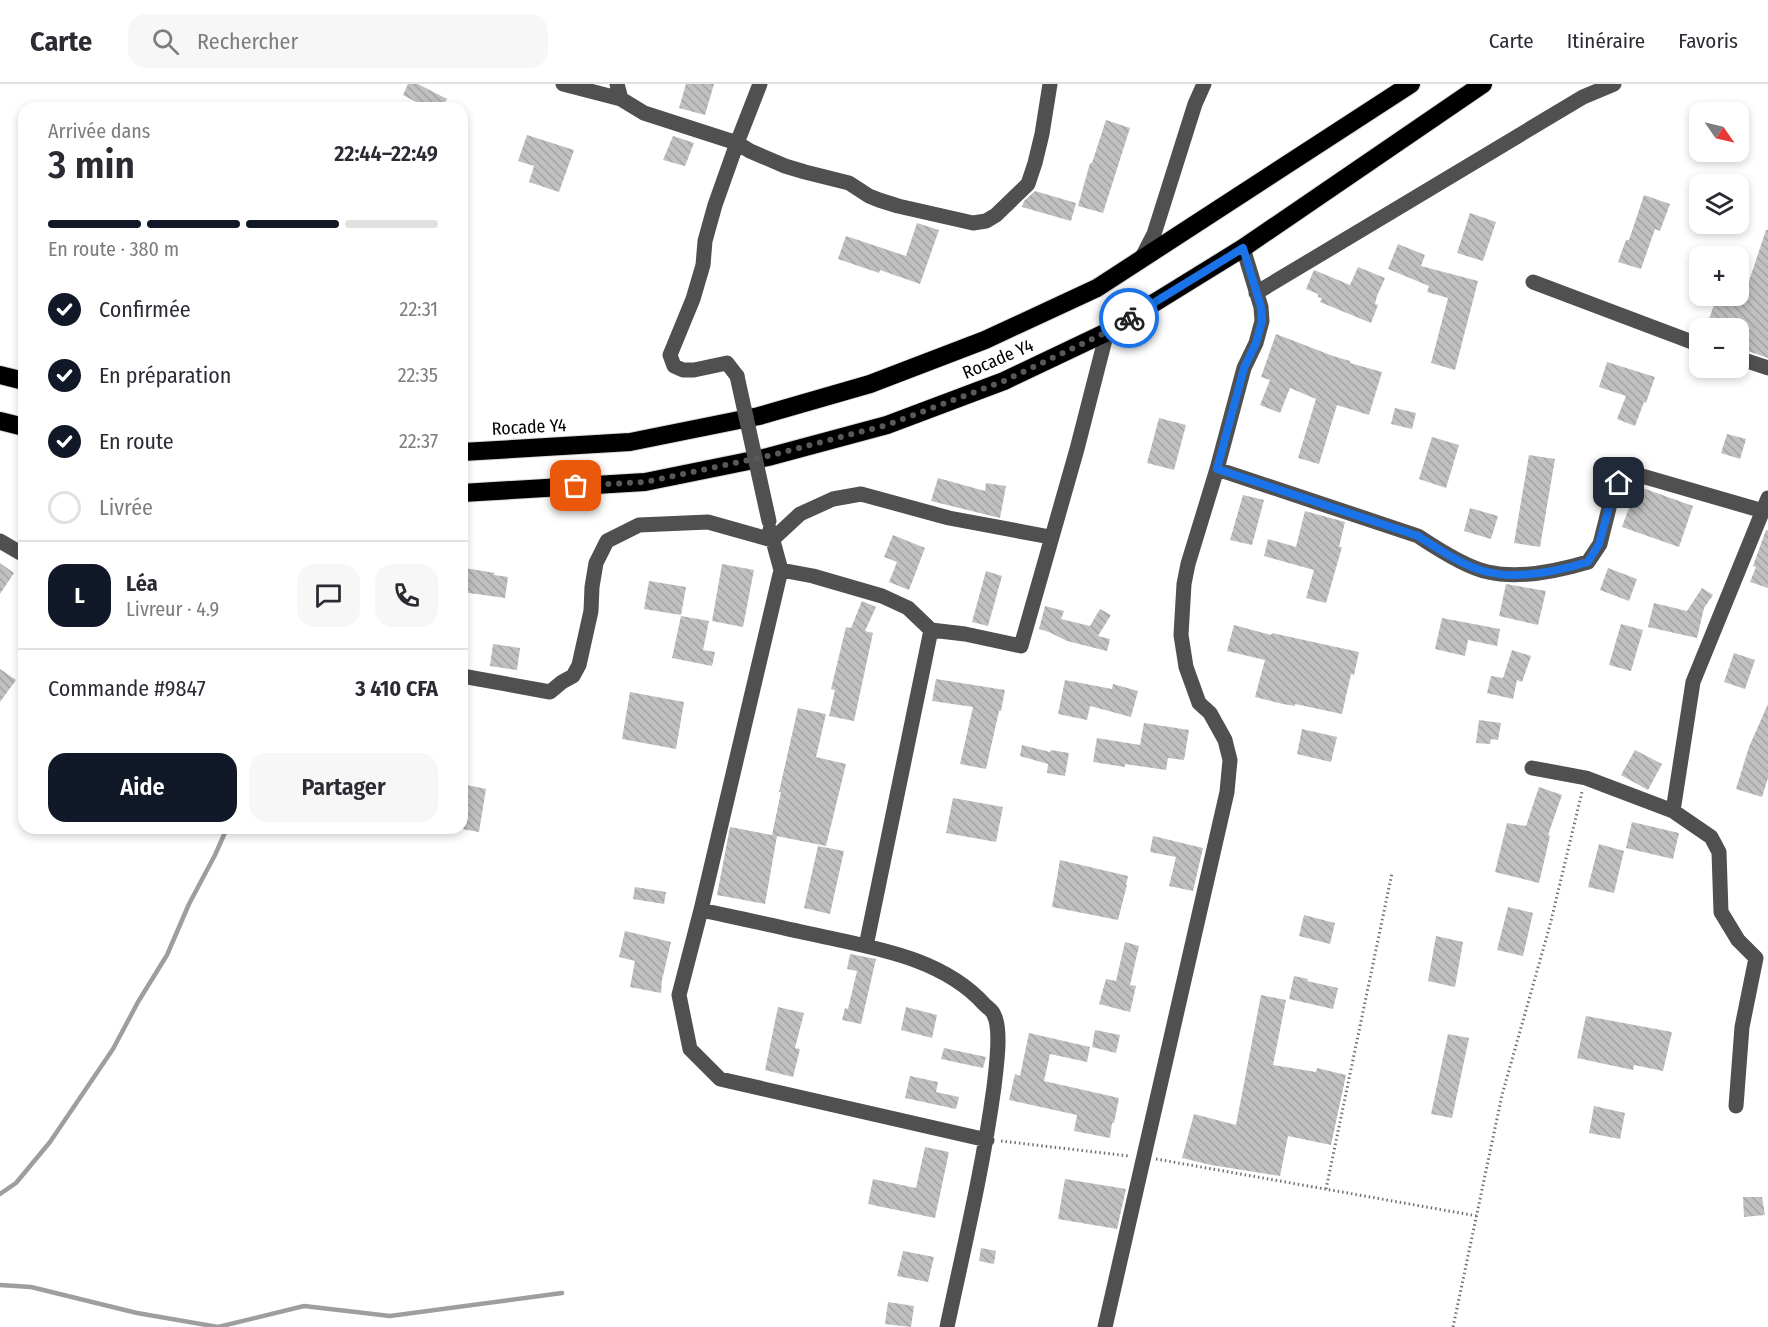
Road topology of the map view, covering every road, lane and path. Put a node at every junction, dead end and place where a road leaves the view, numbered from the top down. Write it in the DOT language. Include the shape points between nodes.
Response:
graph roads {
  1 [pos="563,84"];
  2 [pos="617,84"];
  3 [pos="760,84"];
  4 [pos="1050,84"];
  5 [pos="1204,84"];
  6 [pos="1411,84"];
  7 [pos="1483,84"];
  8 [pos="1614,84"];
  9 [pos="621,99"];
  10 [pos="737,143"];
  11 [pos="1243,248"];
  12 [pos="1140,261"];
  13 [pos="1533,282"];
  14 [pos="1256,293"];
  15 [pos="1107,332"];
  16 [pos="1689,341"];
  17 [pos="1749,362"];
  18 [pos="1768,368"];
  19 [pos="0,375"];
  20 [pos="18,380"];
  21 [pos="0,421"];
  22 [pos="18,426"];
  23 [pos="468,452"];
  24 [pos="1217,469"];
  25 [pos="468,493"];
  26 [pos="1766,504"];
  27 [pos="1050,537"];
  28 [pos="772,540"];
  29 [pos="0,541"];
  30 [pos="18,552"];
  31 [pos="781,570"];
  32 [pos="930,630"];
  33 [pos="468,677"];
  34 [pos="1532,768"];
  35 [pos="1586,778"];
  36 [pos="1673,811"];
  37 [pos="1392,873"];
  38 [pos="701,910"];
  39 [pos="866,946"];
  40 [pos="1736,1106"];
  41 [pos="987,1140"];
  42 [pos="1144,1157"];
  43 [pos="1326,1189"];
  44 [pos="1477,1216"];
  45 [pos="947,1327"];
  46 [pos="1105,1327"];
  47 [pos="1453,1327"];
  1 -- 9 [label="street"];
  2 -- 9 [label="street"];
  3 -- 10 [label="street"];
  4 -- 10 [label="street" via="1028,184 986,222 973,223 898,206 869,196 849,183 785,166"];
  5 -- 12 [label="street" via="1154,234"];
  6 -- 12 [label="highway, Rocade Y4"];
  7 -- 11 [label="highway, Rocade Y4"];
  8 -- 14 [label="street" via="1583,97"];
  9 -- 10 [label="street" via="644,113"];
  10 -- 28 [label="street, bridge" via="715,205 693,299 670,355 674,366 683,370 727,363 736,376"];
  11 -- 14 [label="street"];
  11 -- 15 [label="highway, Rocade Y4"];
  12 -- 23 [label="highway, Rocade Y4" via="1097,288 986,340 870,384 759,416 630,442"];
  13 -- 16 [label="street"];
  14 -- 24 [label="street" via="1262,321 1244,368"];
  15 -- 25 [label="highway, Rocade Y4" via="1004,381 887,425 768,456 645,482"];
  15 -- 27 [label="street"];
  17 -- 18 [label="street"];
  19 -- 20 [label="highway"];
  21 -- 22 [label="highway"];
  24 -- 26 [label="street" via="1418,536 1486,572 1516,576 1588,562 1599,544 1619,483 1635,474"];
  24 -- 42 [label="street" via="1188,564 1181,635 1186,667 1199,703 1225,740 1230,760 1228,784"];
  26 -- 36 [label="street" via="1693,682"];
  27 -- 28 [label="street" via="950,518 861,494 833,500 800,514"];
  27 -- 32 [label="street" via="1021,646"];
  28 -- 31 [label="street"];
  28 -- 33 [label="street" via="708,522 639,525 607,541 596,563 591,611 573,676 550,692"];
  29 -- 30 [label="street"];
  31 -- 32 [label="street" via="882,596 908,608"];
  31 -- 38 [label="street"];
  32 -- 39 [label="street"];
  34 -- 35 [label="street"];
  35 -- 36 [label="street"];
  35 -- 44 [label="path" via="1502,1095"];
  36 -- 40 [label="street" via="1711,837 1719,852 1721,912 1738,940 1756,958 1742,1027"];
  37 -- 43 [label="path"];
  38 -- 39 [label="street"];
  38 -- 41 [label="street" via="679,995 690,1049 720,1079"];
  39 -- 41 [label="street" via="942,971 994,1014 997,1064"];
  41 -- 42 [label="path"];
  41 -- 45 [label="street"];
  42 -- 43 [label="path"];
  42 -- 46 [label="street"];
  43 -- 44 [label="path"];
  44 -- 47 [label="path"];
}
